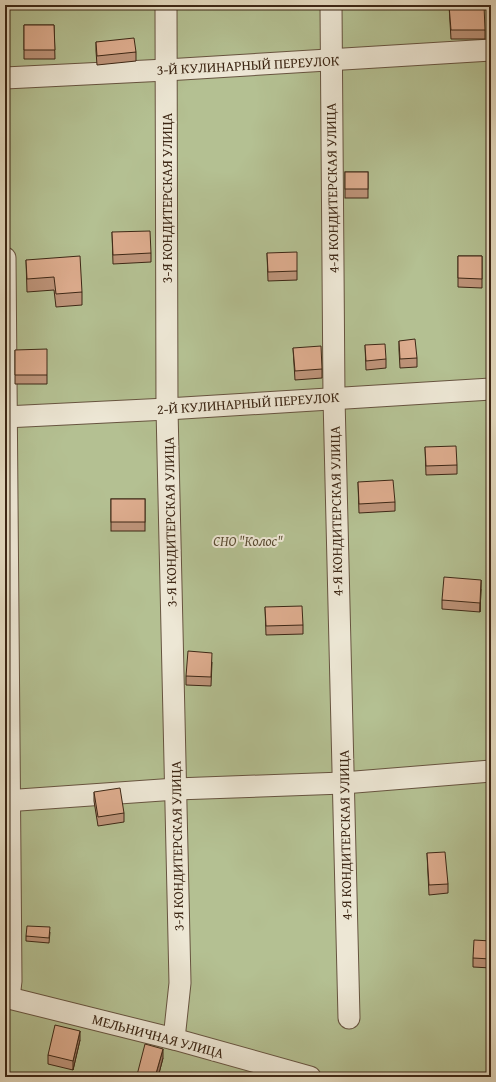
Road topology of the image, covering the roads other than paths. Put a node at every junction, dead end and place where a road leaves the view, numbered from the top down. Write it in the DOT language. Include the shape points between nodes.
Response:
graph roads {
  1 [pos="166,5"];
  2 [pos="331,5"];
  3 [pos="491,50"];
  4 [pos="330,60"];
  5 [pos="166,70"];
  6 [pos="5,78"];
  7 [pos="5,258"];
  8 [pos="491,389"];
  9 [pos="334,398"];
  10 [pos="167,409"];
  11 [pos="6,417"];
  12 [pos="491,771"];
  13 [pos="343,783"];
  14 [pos="176,790"];
  15 [pos="7,801"];
  16 [pos="7,997"];
  17 [pos="349,1018"];
  18 [pos="174,1039"];
  19 [pos="310,1077"];
  1 -- 5 [label="lane, 3-Я КОНДИТЕРСКАЯ УЛИЦА"];
  2 -- 4 [label="lane, 4-Я КОНДИТЕРСКАЯ УЛИЦА"];
  3 -- 4 [label="lane, 3-Й КУЛИНАРНЫЙ ПЕРЕУЛОК"];
  4 -- 5 [label="lane, 3-Й КУЛИНАРНЫЙ ПЕРЕУЛОК"];
  4 -- 9 [label="lane, 4-Я КОНДИТЕРСКАЯ УЛИЦА"];
  5 -- 6 [label="lane, 3-Й КУЛИНАРНЫЙ ПЕРЕУЛОК"];
  5 -- 10 [label="lane, 3-Я КОНДИТЕРСКАЯ УЛИЦА"];
  7 -- 11 [label="lane"];
  8 -- 9 [label="lane, 2-Й КУЛИНАРНЫЙ ПЕРЕУЛОК"];
  9 -- 10 [label="lane, 2-Й КУЛИНАРНЫЙ ПЕРЕУЛОК"];
  9 -- 13 [label="lane, 4-Я КОНДИТЕРСКАЯ УЛИЦА"];
  10 -- 11 [label="lane, 2-Й КУЛИНАРНЫЙ ПЕРЕУЛОК"];
  10 -- 14 [label="lane, 3-Я КОНДИТЕРСКАЯ УЛИЦА"];
  11 -- 15 [label="lane"];
  12 -- 13 [label="lane"];
  13 -- 14 [label="lane"];
  13 -- 17 [label="lane, 4-Я КОНДИТЕРСКАЯ УЛИЦА"];
  14 -- 15 [label="lane"];
  14 -- 18 [label="lane, 3-Я КОНДИТЕРСКАЯ УЛИЦА" via="180,983"];
  15 -- 16 [label="lane" via="11,981"];
  16 -- 18 [label="lane, МЕЛЬНИЧНАЯ УЛИЦА"];
  18 -- 19 [label="lane, МЕЛЬНИЧНАЯ УЛИЦА"];
}
